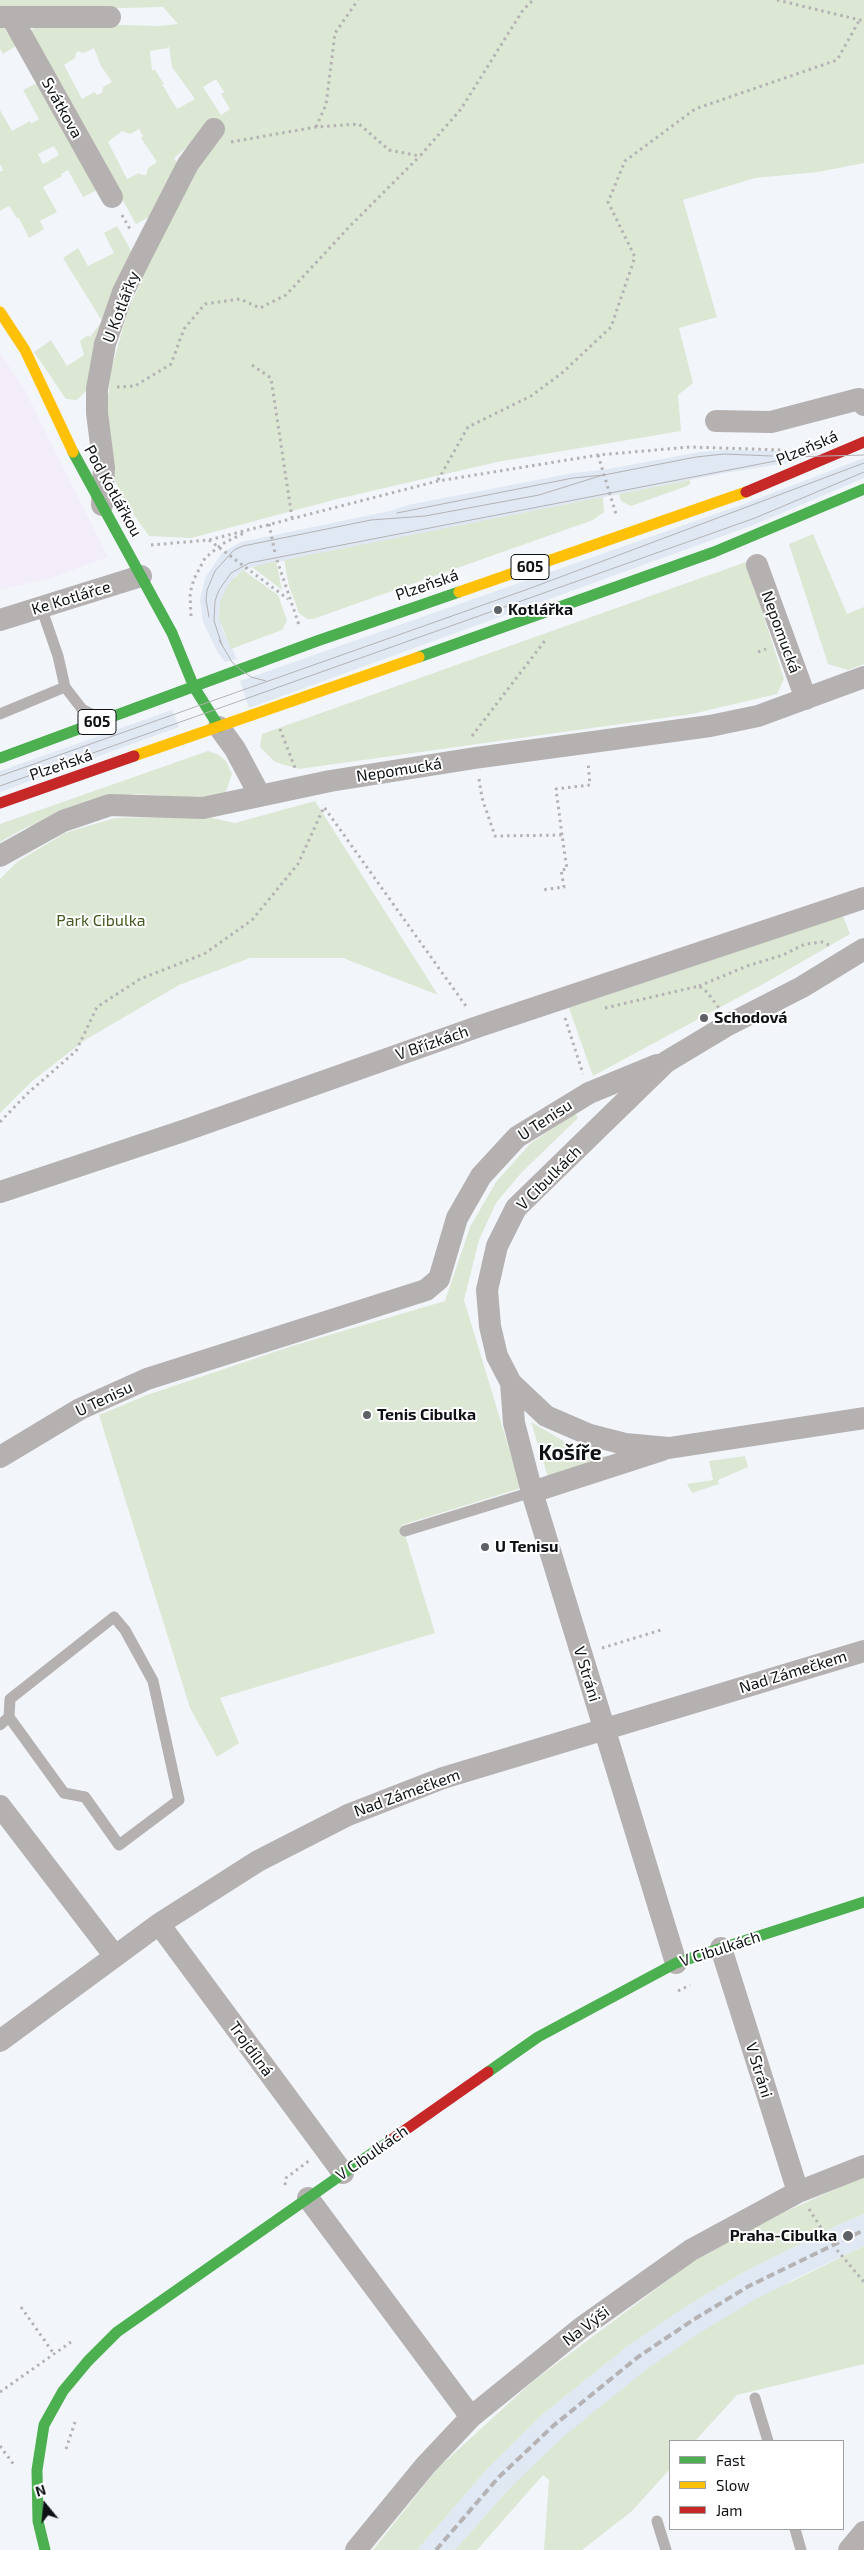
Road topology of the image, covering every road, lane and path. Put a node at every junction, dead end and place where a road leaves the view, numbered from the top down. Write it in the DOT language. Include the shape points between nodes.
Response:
graph roads {
  1 [pos="358,0"];
  2 [pos="533,0"];
  3 [pos="777,0"];
  4 [pos="110,17"];
  5 [pos="6,18"];
  6 [pos="859,21"];
  7 [pos="864,21"];
  8 [pos="316,127"];
  9 [pos="214,129"];
  10 [pos="420,156"];
  11 [pos="112,197"];
  12 [pos="143,252"];
  13 [pos="0,312"];
  14 [pos="252,366"];
  15 [pos="97,389"];
  16 [pos="864,405"];
  17 [pos="716,421"];
  18 [pos="864,442"];
  19 [pos="791,450"];
  20 [pos="598,455"];
  21 [pos="438,481"];
  22 [pos="864,489"];
  23 [pos="102,505"];
  24 [pos="292,518"];
  25 [pos="618,518"];
  26 [pos="269,524"];
  27 [pos="251,529"];
  28 [pos="209,540"];
  29 [pos="141,545"];
  30 [pos="218,547"];
  31 [pos="275,553"];
  32 [pos="277,560"];
  33 [pos="757,565"];
  34 [pos="141,576"];
  35 [pos="288,598"];
  36 [pos="40,607"];
  37 [pos="184,612"];
  38 [pos="0,620"];
  39 [pos="188,620"];
  40 [pos="192,625"];
  41 [pos="301,630"];
  42 [pos="552,631"];
  43 [pos="864,677"];
  44 [pos="65,687"];
  45 [pos="194,687"];
  46 [pos="806,699"];
  47 [pos="0,714"];
  48 [pos="103,720"];
  49 [pos="278,724"];
  50 [pos="219,727"];
  51 [pos="472,750"];
  52 [pos="0,758"];
  53 [pos="588,769"];
  54 [pos="297,773"];
  55 [pos="259,794"];
  56 [pos="0,803"];
  57 [pos="562,835"];
  58 [pos="0,856"];
  59 [pos="542,890"];
  60 [pos="864,898"];
  61 [pos="864,948"];
  62 [pos="826,952"];
  63 [pos="699,986"];
  64 [pos="598,1009"];
  65 [pos="715,1014"];
  66 [pos="565,1018"];
  67 [pos="480,1026"];
  68 [pos="666,1062"];
  69 [pos="580,1065"];
  70 [pos="0,1122"];
  71 [pos="0,1191"];
  72 [pos="511,1383"];
  73 [pos="864,1418"];
  74 [pos="669,1448"];
  75 [pos="0,1457"];
  76 [pos="532,1492"];
  77 [pos="405,1530"];
  78 [pos="661,1630"];
  79 [pos="599,1648"];
  80 [pos="864,1651"];
  81 [pos="4,1721"];
  82 [pos="604,1729"];
  83 [pos="0,1806"];
  84 [pos="864,1902"];
  85 [pos="159,1924"];
  86 [pos="721,1948"];
  87 [pos="114,1955"];
  88 [pos="676,1963"];
  89 [pos="692,1984"];
  90 [pos="674,1993"];
  91 [pos="0,2041"];
  92 [pos="864,2166"];
  93 [pos="343,2173"];
  94 [pos="798,2192"];
  95 [pos="308,2198"];
  96 [pos="825,2234"];
  97 [pos="837,2250"];
  98 [pos="864,2282"];
  99 [pos="21,2307"];
  100 [pos="54,2354"];
  101 [pos="755,2398"];
  102 [pos="77,2416"];
  103 [pos="470,2418"];
  104 [pos="768,2440"];
  105 [pos="0,2446"];
  106 [pos="64,2457"];
  107 [pos="16,2467"];
  108 [pos="657,2521"];
  109 [pos="795,2530"];
  110 [pos="45,2550"];
  111 [pos="356,2550"];
  112 [pos="666,2550"];
  113 [pos="801,2550"];
  1 -- 8 [label="path" via="335,33 326,105"];
  2 -- 10 [label="path" via="523,10 461,109"];
  3 -- 6 [label="path"];
  4 -- 5 [label="street"];
  5 -- 11 [label="street, Svátkova"];
  6 -- 7 [label="path"];
  6 -- 21 [label="path" via="837,60 695,109 625,162 608,202 635,257 611,326 562,373 531,396 468,427"];
  8 -- 9 [label="path" via="226,142"];
  8 -- 10 [label="path" via="359,124 389,150"];
  9 -- 12 [label="street, U Kotlářky" via="188,164"];
  10 -- 15 [label="path" via="286,295 260,308 240,299 205,304 184,329 171,364 134,386"];
  11 -- 12 [label="path"];
  12 -- 15 [label="street, U Kotlářky" via="124,292 106,344"];
  13 -- 23 [label="main road, Pod Kotlářkou" via="25,350 64,435"];
  14 -- 24 [label="path" via="271,378"];
  15 -- 23 [label="street, U Kotlářky" via="104,468"];
  16 -- 17 [label="street" via="858,399 771,422"];
  18 -- 45 [label="main road, Plzeňská / 605" via="744,493"];
  19 -- 20 [label="path" via="690,447"];
  20 -- 21 [label="path"];
  20 -- 25 [label="path"];
  21 -- 24 [label="path"];
  22 -- 50 [label="main road, Plzeňská" via="636,581"];
  23 -- 34 [label="main road, Pod Kotlářkou"];
  24 -- 26 [label="path"];
  26 -- 27 [label="path"];
  26 -- 31 [label="path"];
  27 -- 28 [label="path"];
  27 -- 30 [label="path"];
  28 -- 29 [label="path"];
  28 -- 30 [label="path"];
  30 -- 35 [label="path"];
  30 -- 40 [label="path" via="205,558 194,579 190,594"];
  32 -- 35 [label="path"];
  33 -- 46 [label="street, Nepomucká"];
  34 -- 36 [label="street, Ke Kotlářce"];
  34 -- 45 [label="main road, Pod Kotlářkou" via="172,633"];
  35 -- 41 [label="path"];
  36 -- 38 [label="street, Ke Kotlářce"];
  36 -- 44 [label="lane" via="58,656"];
  37 -- 39 [label="path"];
  42 -- 51 [label="path"];
  43 -- 46 [label="street, Nepomucká"];
  44 -- 47 [label="lane"];
  44 -- 48 [label="lane" via="82,710"];
  45 -- 48 [label="main road, Plzeňská / 605"];
  45 -- 50 [label="main road, Pod Kotlářkou"];
  46 -- 51 [label="street, Nepomucká" via="758,716 710,726"];
  48 -- 52 [label="main road, Plzeňská / 605"];
  49 -- 54 [label="path"];
  50 -- 55 [label="street"];
  50 -- 56 [label="main road, Plzeňská"];
  51 -- 55 [label="street, Nepomucká"];
  51 -- 57 [label="path" via="482,798 495,836"];
  53 -- 57 [label="path" via="590,786 556,789"];
  55 -- 58 [label="street, Nepomucká" via="204,808 110,805 63,821"];
  57 -- 59 [label="path" via="567,869 561,870 564,887"];
  60 -- 67 [label="street, V Břízkách"];
  61 -- 68 [label="street, V Cibulkách" via="802,987 726,1026"];
  62 -- 63 [label="path" via="834,947 822,942 805,944"];
  63 -- 64 [label="path"];
  63 -- 65 [label="path" via="721,1011"];
  66 -- 69 [label="path"];
  67 -- 70 [label="path" via="324,807 298,864 252,920 204,954 140,979 97,1007 76,1051"];
  67 -- 71 [label="street, V Břízkách" via="186,1130"];
  68 -- 72 [label="street, V Cibulkách" via="516,1208 497,1246 487,1290 490,1326 497,1356"];
  68 -- 75 [label="street, U Tenisu" via="589,1093 517,1137 481,1176 458,1218 439,1278 426,1290 147,1379 80,1409"];
  72 -- 74 [label="street, V Cibulkách" via="546,1416 590,1436 625,1444"];
  72 -- 76 [label="street, V Stráni" via="514,1423"];
  73 -- 74 [label="street, V Cibulkách"];
  74 -- 76 [label="street"];
  76 -- 77 [label="lane"];
  76 -- 82 [label="street, V Stráni"];
  78 -- 79 [label="path"];
  80 -- 82 [label="street, Nad Zámečkem"];
  81 -- 81 [label="lane" via="64,1792 85,1797 119,1845 179,1800 153,1681 125,1630 114,1617 10,1699"];
  82 -- 85 [label="street, Nad Zámečkem" via="443,1778 348,1815 258,1861"];
  82 -- 88 [label="street, V Stráni"];
  83 -- 87 [label="street"];
  84 -- 86 [label="main road, V Cibulkách"];
  85 -- 87 [label="street, Nad Zámečkem"];
  85 -- 93 [label="street, Trojdílná"];
  86 -- 88 [label="main road, V Cibulkách"];
  86 -- 94 [label="street, V Stráni"];
  87 -- 91 [label="street, Nad Zámečkem"];
  88 -- 93 [label="main road, V Cibulkách" via="538,2037"];
  89 -- 90 [label="path"];
  92 -- 94 [label="street, Na Výši"];
  93 -- 95 [label="main road, V Cibulkách"];
  94 -- 96 [label="path"];
  94 -- 103 [label="street, Na Výši" via="691,2250 581,2328"];
  95 -- 103 [label="street"];
  95 -- 110 [label="main road, V Cibulkách" via="117,2332 63,2391 44,2425 37,2470 38,2521"];
  97 -- 98 [label="path"];
  99 -- 100 [label="path"];
  101 -- 104 [label="lane"];
  102 -- 106 [label="path"];
  103 -- 111 [label="street, Na Výši" via="425,2466"];
  105 -- 107 [label="path"];
  108 -- 112 [label="lane"];
  109 -- 113 [label="lane"];
}
